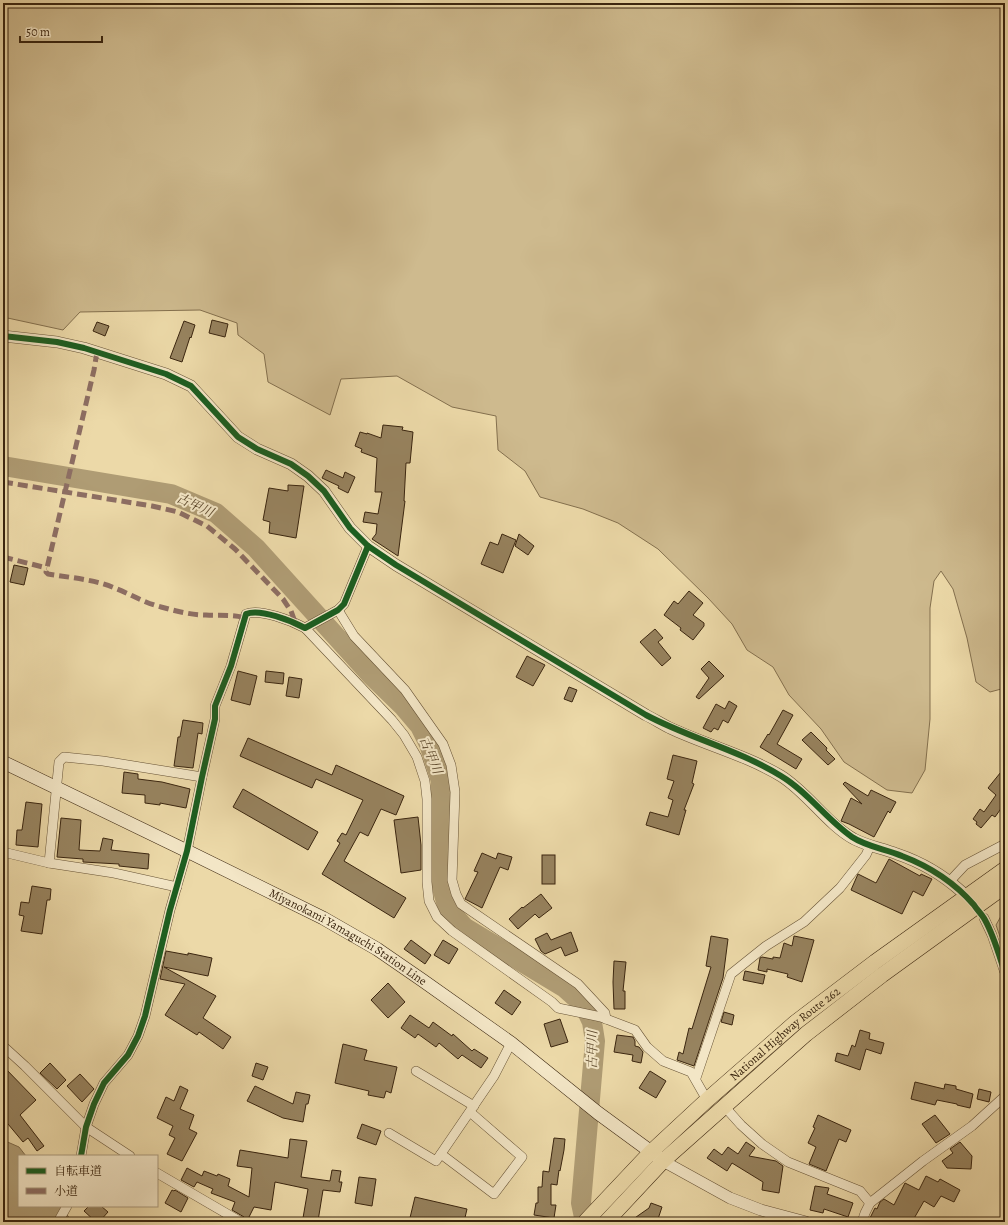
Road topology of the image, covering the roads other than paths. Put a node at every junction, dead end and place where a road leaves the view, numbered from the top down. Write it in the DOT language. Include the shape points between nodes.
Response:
graph roads {
  1 [pos="3,336"];
  2 [pos="368,546"];
  3 [pos="338,610"];
  4 [pos="307,626"];
  5 [pos="3,762"];
  6 [pos="202,777"];
  7 [pos="56,788"];
  8 [pos="1005,844"];
  9 [pos="870,846"];
  10 [pos="187,851"];
  11 [pos="3,852"];
  12 [pos="49,863"];
  13 [pos="1005,869"];
  14 [pos="950,881"];
  15 [pos="1005,886"];
  16 [pos="177,888"];
  17 [pos="962,892"];
  18 [pos="984,918"];
  19 [pos="1005,973"];
  20 [pos="604,1018"];
  21 [pos="511,1043"];
  22 [pos="3,1046"];
  23 [pos="416,1071"];
  24 [pos="696,1078"];
  25 [pos="1005,1096"];
  26 [pos="707,1100"];
  27 [pos="724,1106"];
  28 [pos="472,1109"];
  29 [pos="86,1127"];
  30 [pos="389,1133"];
  31 [pos="441,1154"];
  32 [pos="81,1155"];
  33 [pos="128,1155"];
  34 [pos="657,1156"];
  35 [pos="158,1174"];
  36 [pos="870,1203"];
  37 [pos="66,1207"];
  38 [pos="58,1222"];
  39 [pos="241,1222"];
  40 [pos="585,1222"];
  41 [pos="606,1222"];
  42 [pos="806,1222"];
  43 [pos="862,1222"];
  1 -- 2 [label="street" via="84,348 166,374 191,386 238,437 257,449 291,464 308,476 324,491 350,528"];
  2 -- 3 [label="street" via="344,604"];
  2 -- 9 [label="street" via="646,715 670,728 759,763 809,798 853,838"];
  3 -- 4 [label="street"];
  3 -- 20 [label="street" via="354,636 405,690 443,744 451,765 455,792 452,880 461,904 578,984 605,1013"];
  4 -- 6 [label="street" via="266,614 246,614 231,666 215,706 215,719"];
  4 -- 20 [label="street" via="392,720 417,757 425,781 427,799 429,901 437,917 452,931 558,1008"];
  5 -- 7 [label="main road, Miyanokami Yamaguchi Station Line"];
  6 -- 7 [label="street" via="64,757 59,762"];
  6 -- 10 [label="street"];
  7 -- 10 [label="main road, Miyanokami Yamaguchi Station Line"];
  7 -- 12 [label="street"];
  8 -- 14 [label="street" via="965,865"];
  9 -- 14 [label="street" via="896,853"];
  9 -- 24 [label="street" via="840,888 804,922 766,946 731,974"];
  10 -- 16 [label="street"];
  10 -- 21 [label="main road, Miyanokami Yamaguchi Station Line" via="323,918 377,949"];
  11 -- 12 [label="street"];
  12 -- 16 [label="street" via="114,873"];
  13 -- 26 [label="highway, National Highway Route 262" via="796,1022"];
  14 -- 17 [label="street"];
  15 -- 27 [label="highway, National Highway Route 262" via="806,1034"];
  16 -- 29 [label="street" via="138,1036 128,1055 104,1083"];
  18 -- 19 [label="street"];
  20 -- 24 [label="street" via="635,1030 647,1047 663,1061 691,1072"];
  21 -- 28 [label="street" via="494,1076"];
  21 -- 34 [label="main road, Miyanokami Yamaguchi Station Line" via="598,1113"];
  22 -- 29 [label="street"];
  23 -- 28 [label="street"];
  24 -- 26 [label="street"];
  25 -- 36 [label="street" via="972,1126"];
  26 -- 34 [label="highway, National Highway Route 262"];
  27 -- 34 [label="highway, National Highway Route 262"];
  27 -- 36 [label="street" via="741,1126 788,1162 860,1191"];
  28 -- 31 [label="street"];
  28 -- 31 [label="street" via="522,1158 494,1194"];
  29 -- 32 [label="street"];
  29 -- 33 [label="street"];
  30 -- 31 [label="street" via="436,1161"];
  34 -- 40 [label="highway, National Highway Route 262"];
  34 -- 41 [label="highway, National Highway Route 262"];
  34 -- 42 [label="street" via="730,1198 761,1210"];
  35 -- 39 [label="street"];
  36 -- 43 [label="street"];
  37 -- 38 [label="street"];
}
